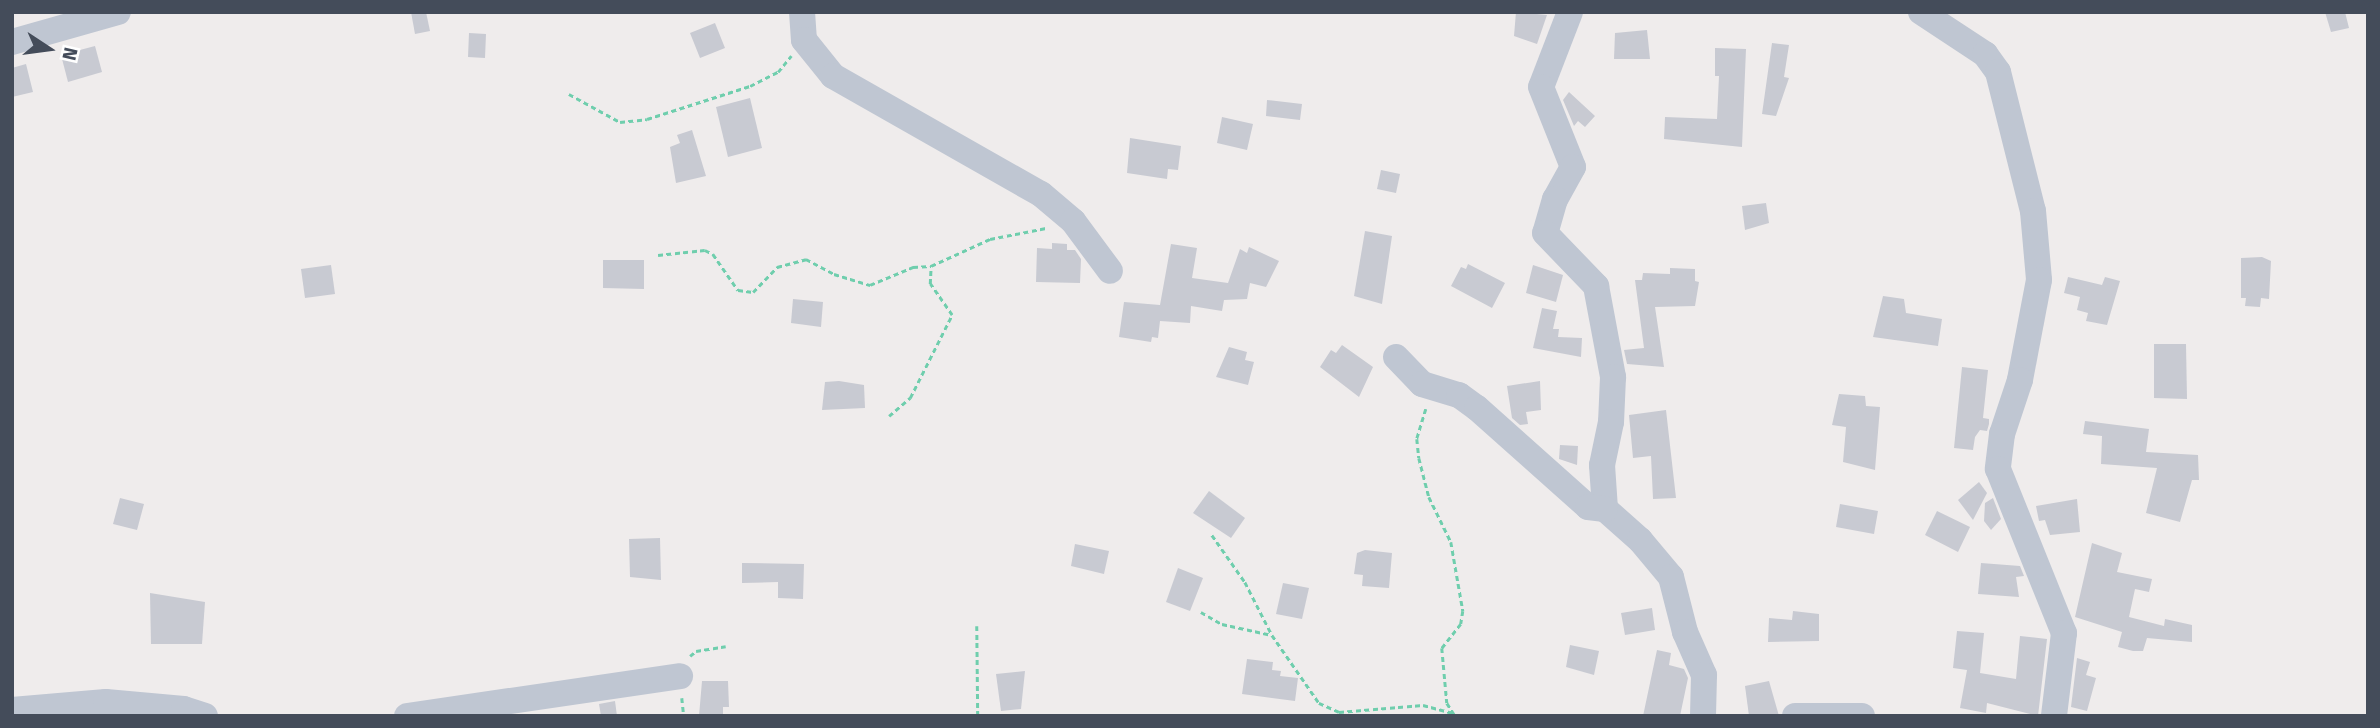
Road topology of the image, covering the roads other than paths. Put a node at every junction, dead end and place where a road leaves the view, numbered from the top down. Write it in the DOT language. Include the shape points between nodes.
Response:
graph roads {
  1 [pos="118,12"];
  2 [pos="802,12"];
  3 [pos="1570,12"];
  4 [pos="1921,12"];
  5 [pos="12,42"];
  6 [pos="1110,271"];
  7 [pos="1396,357"];
  8 [pos="1605,509"];
  9 [pos="680,676"];
  10 [pos="12,710"];
  11 [pos="205,716"];
  12 [pos="407,716"];
  13 [pos="1703,716"];
  14 [pos="1795,716"];
  15 [pos="1863,716"];
  16 [pos="2054,716"];
  1 -- 5 [label="street"];
  2 -- 6 [label="street" via="804,40 833,76 1017,179 1073,221"];
  3 -- 8 [label="street" via="1541,87 1573,167 1555,199 1545,233 1596,286 1613,377 1611,422 1602,465"];
  4 -- 16 [label="street" via="1985,54 1998,72 2033,211 2039,280 2020,380 2002,434 1998,470 2064,633"];
  7 -- 8 [label="street" via="1422,384 1459,396 1477,408 1588,507"];
  8 -- 13 [label="street" via="1640,540 1671,577 1685,632 1704,675"];
  9 -- 12 [label="street"];
  10 -- 11 [label="street" via="106,702"];
  14 -- 15 [label="street"];
}
